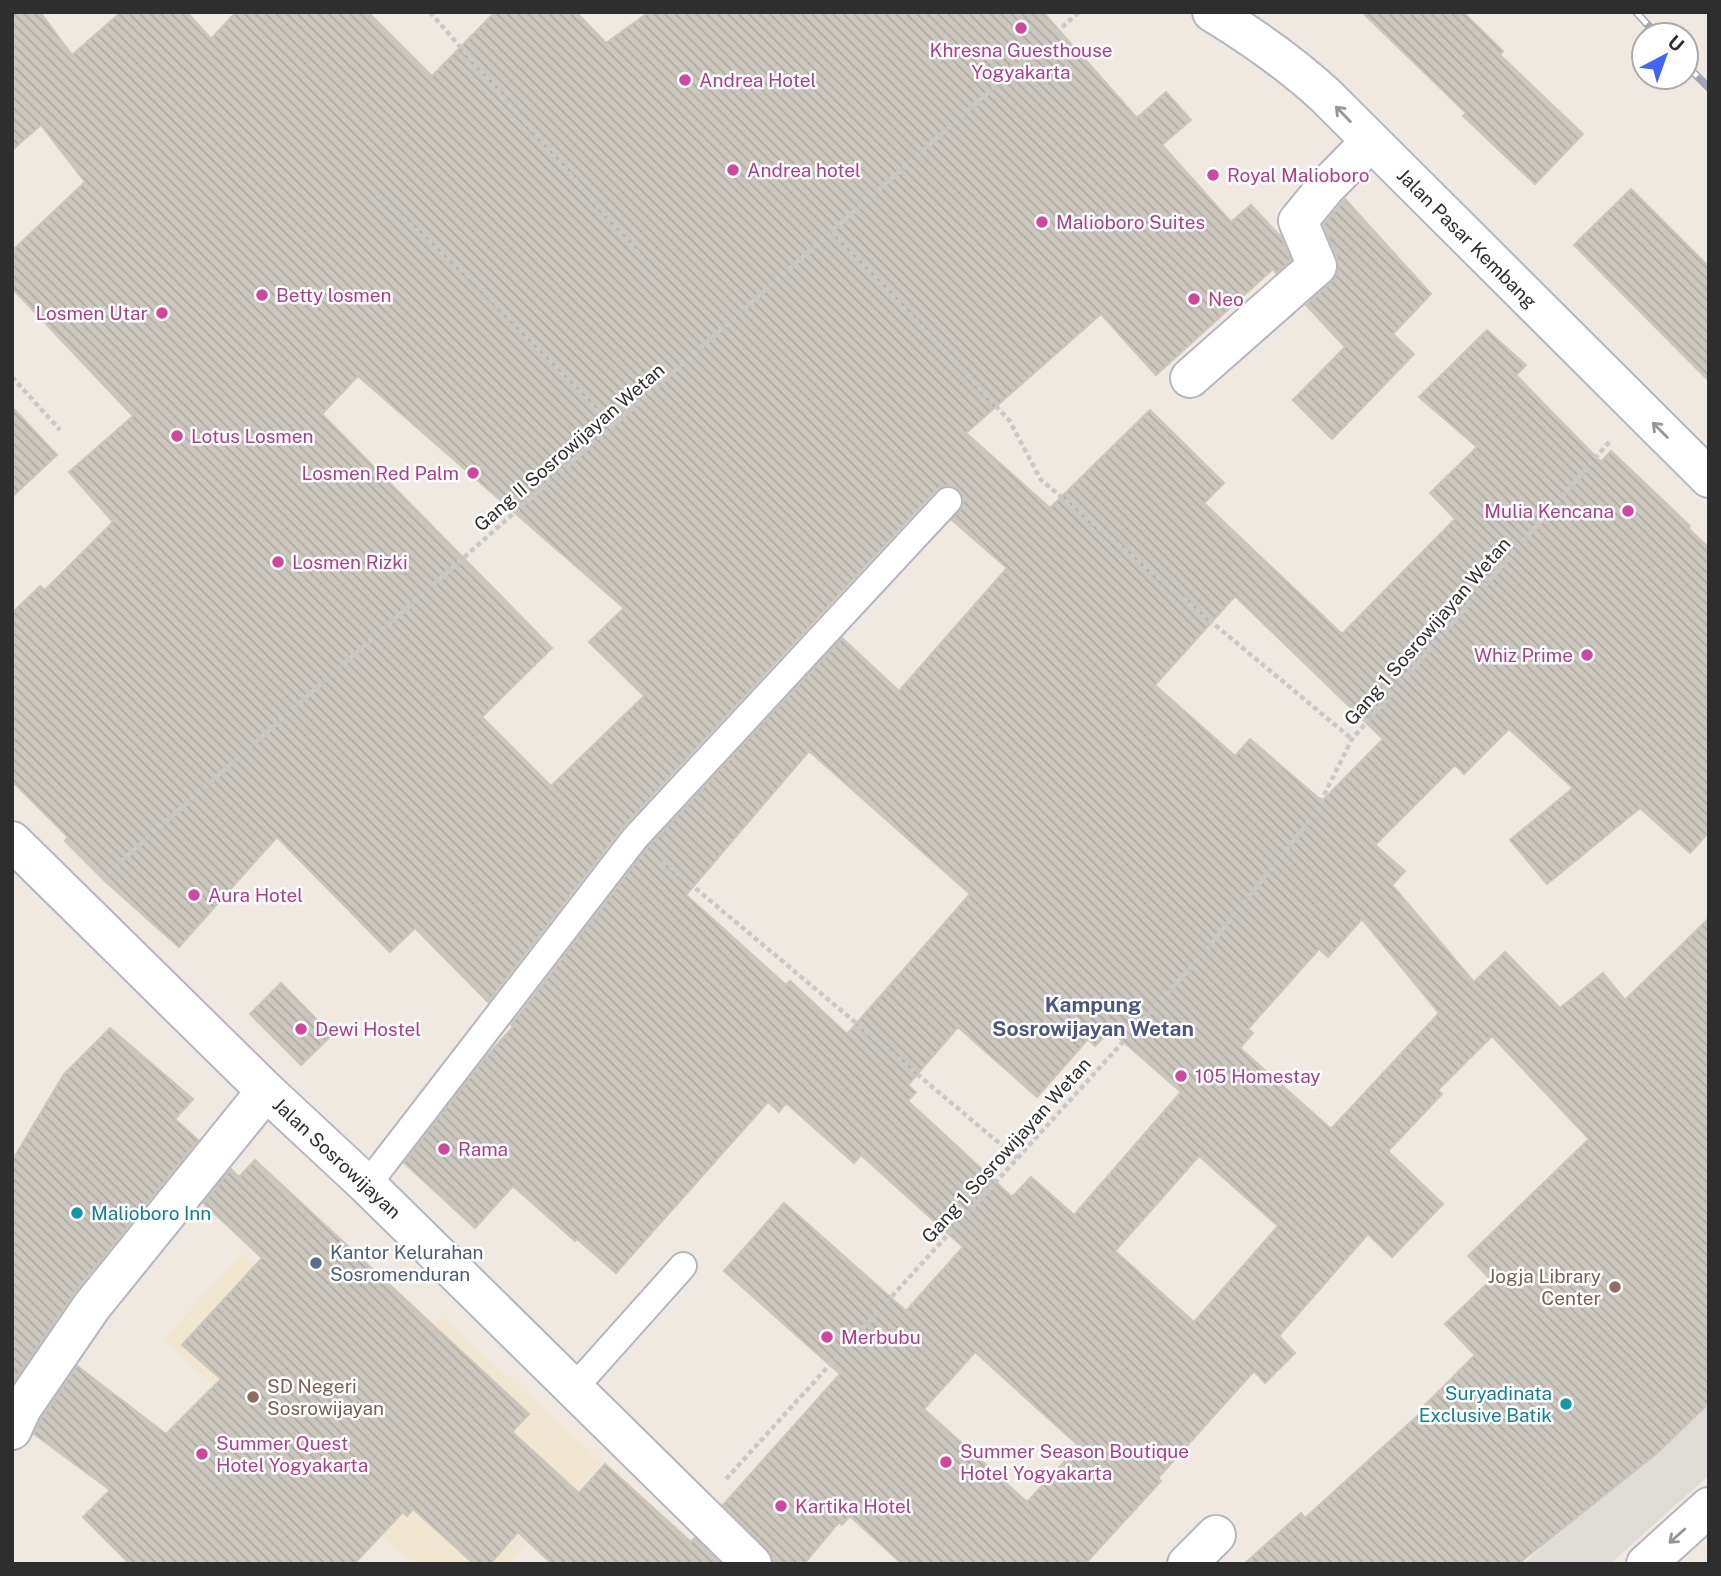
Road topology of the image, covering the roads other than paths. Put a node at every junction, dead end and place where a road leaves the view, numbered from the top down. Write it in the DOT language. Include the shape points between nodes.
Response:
graph roads {
  1 [pos="1212,12"];
  2 [pos="1370,142"];
  3 [pos="1190,378"];
  4 [pos="1709,478"];
  5 [pos="948,501"];
  6 [pos="12,841"];
  7 [pos="266,1091"];
  8 [pos="367,1185"];
  9 [pos="683,1266"];
  10 [pos="574,1388"];
  11 [pos="12,1430"];
  12 [pos="1709,1507"];
  13 [pos="1216,1535"];
  14 [pos="752,1564"];
  15 [pos="1187,1564"];
  16 [pos="1646,1564"];
  2 -- 1 [label="street, Jalan Pasar Kembang, one-way" via="1294,67"];
  2 -- 3 [label="street" via="1297,221 1317,266"];
  4 -- 2 [label="street, Jalan Pasar Kembang, one-way"];
  5 -- 8 [label="lane" via="635,838"];
  6 -- 7 [label="street, Jalan Sosrowijayan"];
  7 -- 8 [label="street, Jalan Sosrowijayan"];
  7 -- 11 [label="street" via="92,1306 22,1408"];
  8 -- 10 [label="street, Jalan Sosrowijayan"];
  9 -- 10 [label="lane"];
  10 -- 14 [label="street, Jalan Sosrowijayan"];
  12 -- 16 [label="street, one-way"];
  13 -- 15 [label="street"];
}
